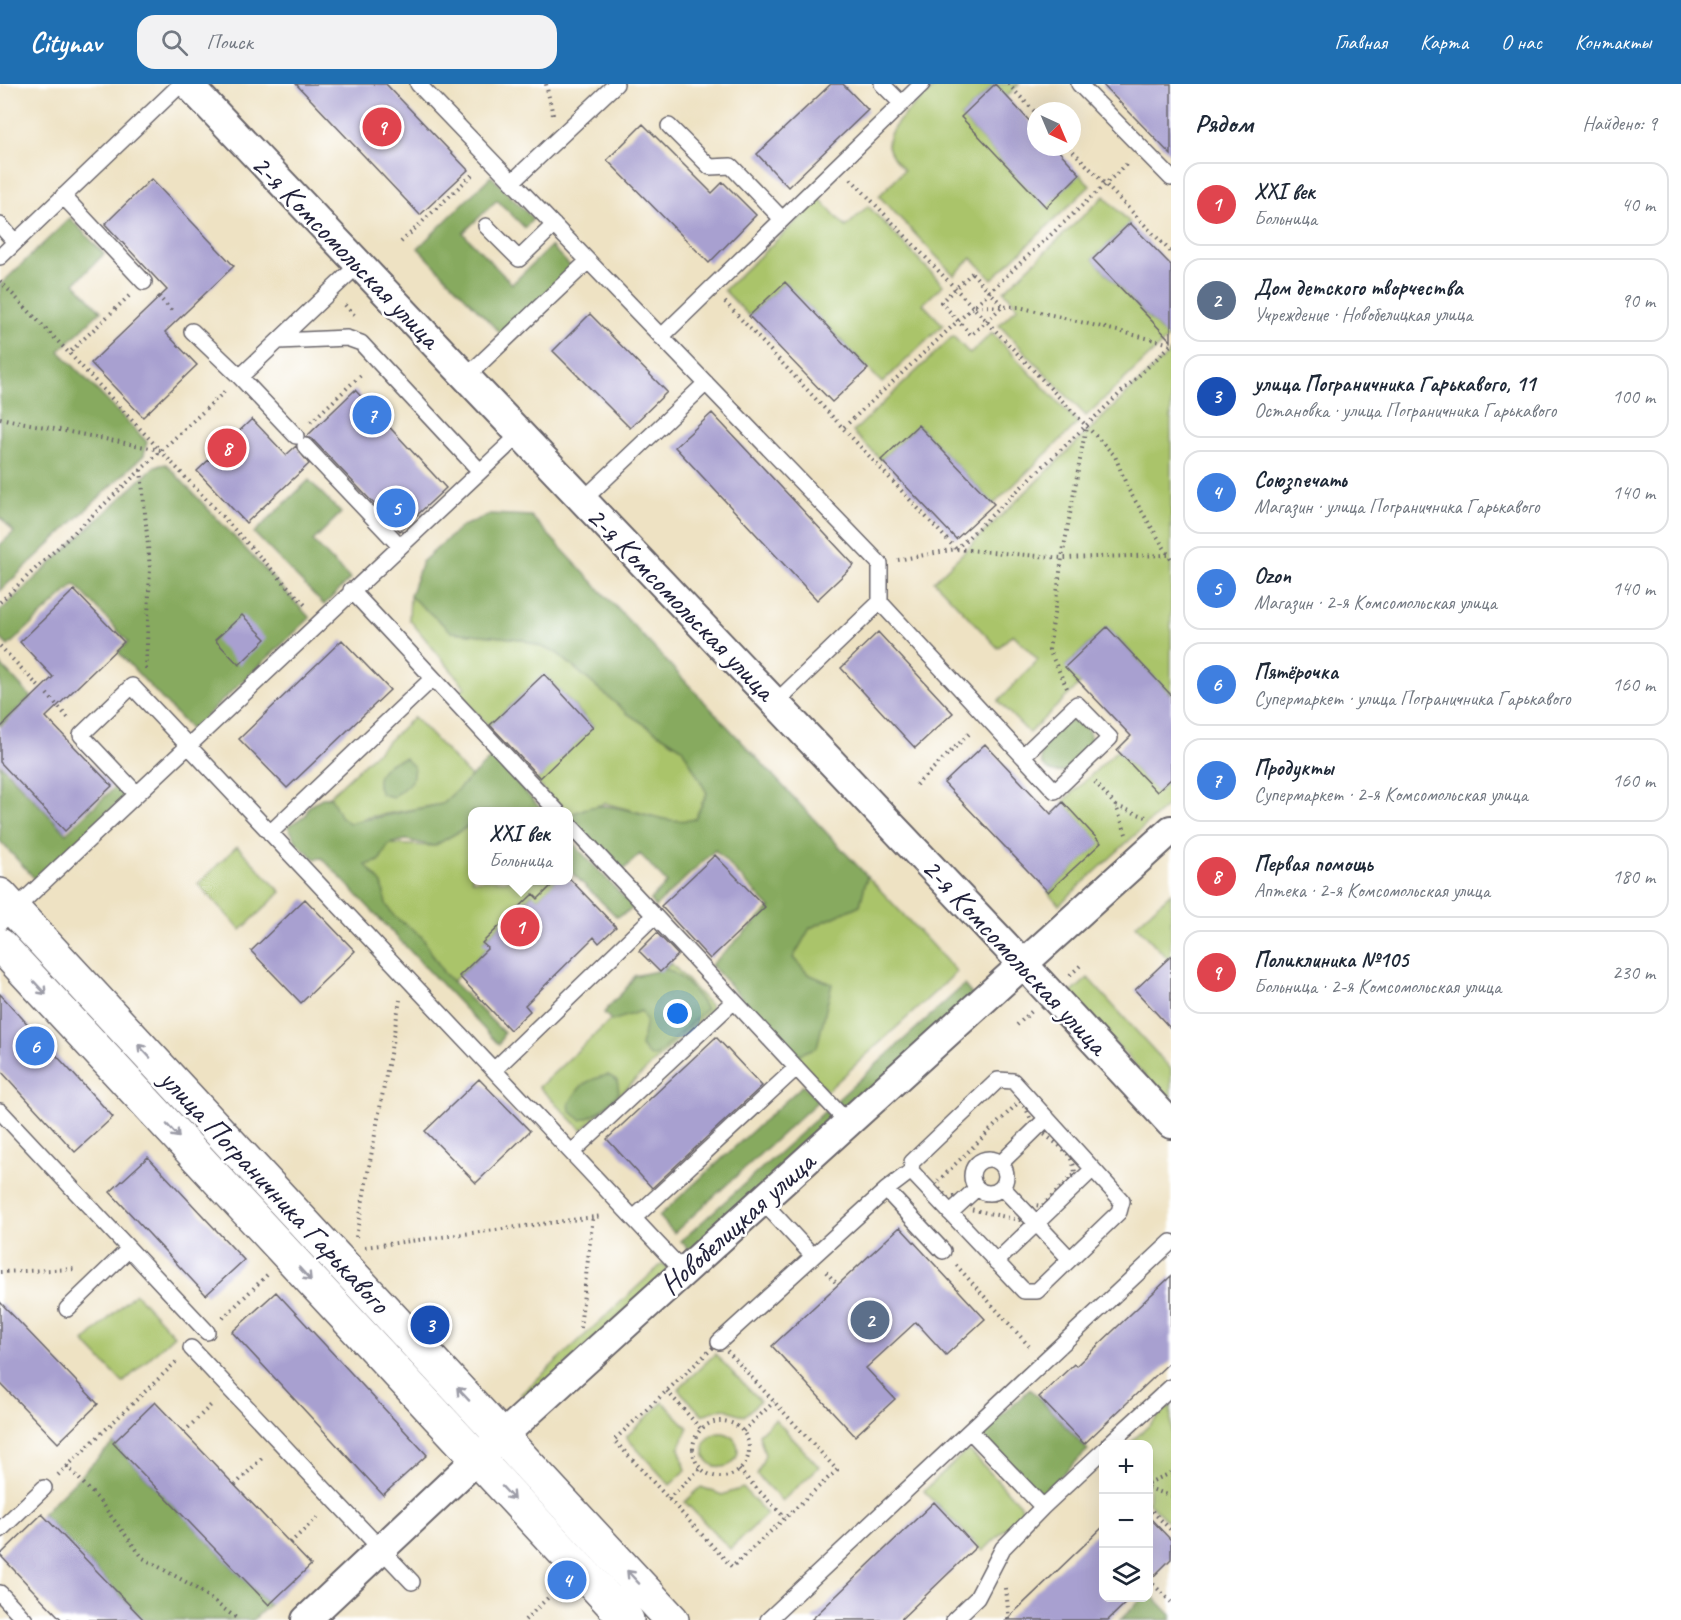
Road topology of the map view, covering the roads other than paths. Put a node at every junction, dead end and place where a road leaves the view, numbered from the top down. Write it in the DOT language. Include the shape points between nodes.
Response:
graph roads {
  1 [pos="181,84"];
  2 [pos="188,84"];
  3 [pos="418,84"];
  4 [pos="616,84"];
  5 [pos="882,84"];
  6 [pos="922,84"];
  7 [pos="1078,84"];
  8 [pos="902,104"];
  9 [pos="669,126"];
  10 [pos="1171,178"];
  11 [pos="512,182"];
  12 [pos="63,196"];
  13 [pos="782,219"];
  14 [pos="0,225"];
  15 [pos="554,225"];
  16 [pos="486,226"];
  17 [pos="15,242"];
  18 [pos="0,257"];
  19 [pos="588,261"];
  20 [pos="359,264"];
  21 [pos="144,282"];
  22 [pos="192,331"];
  23 [pos="661,337"];
  24 [pos="279,341"];
  25 [pos="240,377"];
  26 [pos="466,377"];
  27 [pos="706,383"];
  28 [pos="520,434"];
  29 [pos="479,470"];
  30 [pos="583,500"];
  31 [pos="399,545"];
  32 [pos="351,590"];
  33 [pos="880,602"];
  34 [pos="433,678"];
  35 [pos="776,703"];
  36 [pos="187,746"];
  37 [pos="1023,756"];
  38 [pos="136,793"];
  39 [pos="553,807"];
  40 [pos="573,828"];
  41 [pos="1171,830"];
  42 [pos="270,833"];
  43 [pos="4,908"];
  44 [pos="654,916"];
  45 [pos="0,945"];
  46 [pos="1023,964"];
  47 [pos="734,1001"];
  48 [pos="796,1068"];
  49 [pos="494,1070"];
  50 [pos="0,1111"];
  51 [pos="1047,1118"];
  52 [pos="848,1123"];
  53 [pos="1171,1124"];
  54 [pos="572,1152"];
  55 [pos="1001,1163"];
  56 [pos="1093,1169"];
  57 [pos="911,1171"];
  58 [pos="1002,1187"];
  59 [pos="977,1188"];
  60 [pos="886,1190"];
  61 [pos="762,1201"];
  62 [pos="950,1213"];
  63 [pos="634,1218"];
  64 [pos="1036,1224"];
  65 [pos="1171,1242"];
  66 [pos="129,1249"];
  67 [pos="943,1251"];
  68 [pos="813,1256"];
  69 [pos="1070,1259"];
  70 [pos="996,1262"];
  71 [pos="684,1272"];
  72 [pos="67,1309"];
  73 [pos="207,1332"];
  74 [pos="719,1342"];
  75 [pos="191,1348"];
  76 [pos="1171,1387"];
  77 [pos="970,1431"];
  78 [pos="502,1437"];
  79 [pos="1113,1440"];
  80 [pos="1099,1455"];
  81 [pos="477,1459"];
  82 [pos="44,1488"];
  83 [pos="1043,1507"];
  84 [pos="0,1530"];
  85 [pos="381,1550"];
  86 [pos="412,1582"];
  87 [pos="0,1593"];
  88 [pos="25,1620"];
  89 [pos="306,1620"];
  90 [pos="627,1620"];
  91 [pos="672,1620"];
  92 [pos="768,1620"];
  93 [pos="954,1620"];
  1 -- 12 [label="lane"];
  2 -- 20 [label="street, 2-я Комсомольская улица"];
  3 -- 11 [label="lane"];
  4 -- 11 [label="lane"];
  5 -- 8 [label="lane"];
  6 -- 8 [label="lane"];
  7 -- 10 [label="lane"];
  8 -- 13 [label="lane"];
  9 -- 13 [label="lane" via="710,167 731,166"];
  11 -- 15 [label="lane"];
  12 -- 17 [label="lane"];
  12 -- 21 [label="lane"];
  13 -- 23 [label="lane"];
  14 -- 17 [label="lane"];
  15 -- 16 [label="lane" via="519,259"];
  15 -- 19 [label="lane"];
  17 -- 18 [label="lane"];
  19 -- 23 [label="lane"];
  19 -- 26 [label="lane"];
  20 -- 24 [label="lane"];
  20 -- 26 [label="street, 2-я Комсомольская улица"];
  22 -- 25 [label="lane"];
  23 -- 27 [label="lane"];
  24 -- 25 [label="lane"];
  24 -- 29 [label="lane" via="347,338 360,343"];
  25 -- 31 [label="lane"];
  26 -- 28 [label="street, 2-я Комсомольская улица"];
  27 -- 30 [label="lane"];
  27 -- 33 [label="lane" via="880,564"];
  28 -- 29 [label="lane"];
  28 -- 30 [label="street, 2-я Комсомольская улица"];
  29 -- 31 [label="lane"];
  30 -- 35 [label="street, 2-я Комсомольская улица"];
  31 -- 32 [label="lane"];
  32 -- 34 [label="lane"];
  32 -- 36 [label="lane"];
  33 -- 35 [label="lane"];
  33 -- 37 [label="lane"];
  34 -- 39 [label="lane"];
  34 -- 42 [label="lane"];
  35 -- 46 [label="street, 2-я Комсомольская улица"];
  36 -- 38 [label="lane"];
  36 -- 38 [label="lane" via="132,687 81,735"];
  36 -- 42 [label="lane"];
  37 -- 37 [label="lane" via="1077,704 1110,738 1055,791"];
  38 -- 43 [label="lane"];
  40 -- 44 [label="lane"];
  41 -- 46 [label="street, Новобелицкая улица"];
  42 -- 49 [label="lane"];
  78 -- 43 [label="street, улица Пограничника Гарькавого, one-way"];
  44 -- 47 [label="lane"];
  44 -- 49 [label="lane"];
  45 -- 81 [label="street, улица Пограничника Гарькавого, one-way"];
  46 -- 52 [label="street, Новобелицкая улица"];
  46 -- 53 [label="street, 2-я Комсомольская улица"];
  47 -- 48 [label="lane"];
  47 -- 54 [label="lane"];
  48 -- 52 [label="lane"];
  48 -- 63 [label="lane"];
  49 -- 54 [label="lane"];
  50 -- 66 [label="lane"];
  51 -- 55 [label="lane"];
  51 -- 56 [label="lane"];
  51 -- 57 [label="lane" via="1013,1080 998,1080 912,1162"];
  52 -- 61 [label="street, Новобелицкая улица"];
  54 -- 63 [label="lane"];
  55 -- 58 [label="lane" via="1006,1177"];
  55 -- 59 [label="lane" via="990,1159 979,1162 972,1177"];
  56 -- 64 [label="lane"];
  56 -- 69 [label="lane" via="1122,1201 1119,1212"];
  57 -- 60 [label="lane"];
  57 -- 62 [label="lane"];
  58 -- 59 [label="lane" via="987,1192"];
  58 -- 64 [label="lane"];
  59 -- 62 [label="lane"];
  60 -- 67 [label="lane"];
  60 -- 68 [label="lane"];
  61 -- 68 [label="lane"];
  61 -- 71 [label="street, Новобелицкая улица"];
  62 -- 70 [label="lane"];
  63 -- 71 [label="lane"];
  64 -- 69 [label="lane"];
  64 -- 70 [label="lane"];
  65 -- 77 [label="lane"];
  66 -- 72 [label="lane"];
  66 -- 73 [label="lane"];
  68 -- 74 [label="lane"];
  69 -- 70 [label="lane" via="1037,1291 1024,1291"];
  71 -- 78 [label="street, Новобелицкая улица"];
  75 -- 85 [label="lane"];
  76 -- 79 [label="lane"];
  77 -- 83 [label="lane"];
  77 -- 92 [label="lane"];
  78 -- 81 [label="street, Новобелицкая улица"];
  91 -- 78 [label="street, улица Пограничника Гарькавого, one-way"];
  80 -- 83 [label="lane"];
  81 -- 85 [label="street, Новобелицкая улица"];
  81 -- 90 [label="street, улица Пограничника Гарькавого, one-way"];
  82 -- 84 [label="lane"];
  83 -- 93 [label="lane" via="1003,1548 977,1598"];
  85 -- 86 [label="lane"];
  85 -- 89 [label="street, Новобелицкая улица"];
  87 -- 88 [label="lane"];
}
